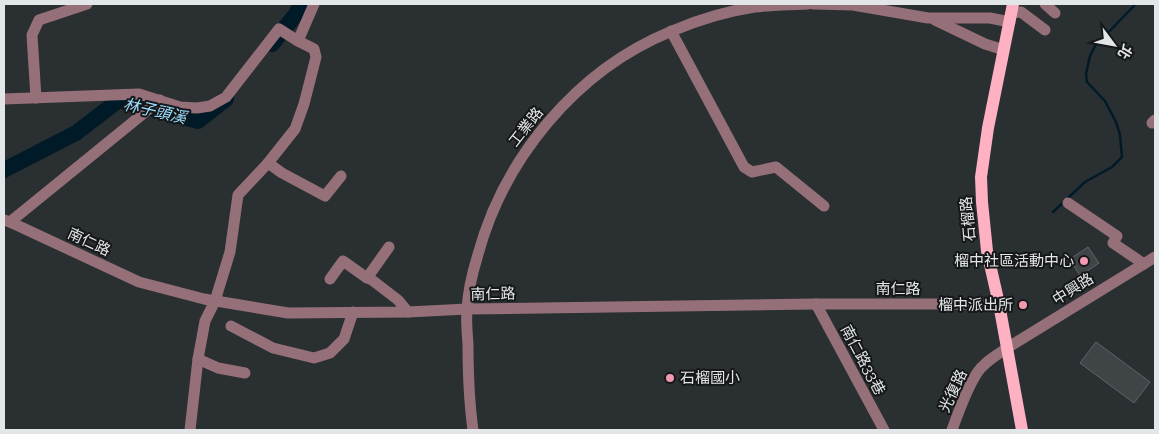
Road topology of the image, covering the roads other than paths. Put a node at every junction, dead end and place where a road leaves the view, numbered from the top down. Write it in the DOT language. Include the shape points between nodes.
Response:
graph roads {
  1 [pos="87,4"];
  2 [pos="314,4"];
  3 [pos="808,4"];
  4 [pos="813,4"];
  5 [pos="1045,4"];
  6 [pos="1012,13"];
  7 [pos="1054,13"];
  8 [pos="928,18"];
  9 [pos="1045,30"];
  10 [pos="671,31"];
  11 [pos="298,41"];
  12 [pos="1004,50"];
  13 [pos="36,98"];
  14 [pos="4,99"];
  15 [pos="160,100"];
  16 [pos="268,162"];
  17 [pos="341,176"];
  18 [pos="1068,203"];
  19 [pos="824,206"];
  20 [pos="7,221"];
  21 [pos="389,247"];
  22 [pos="1155,257"];
  23 [pos="1144,264"];
  24 [pos="367,278"];
  25 [pos="330,279"];
  26 [pos="215,301"];
  27 [pos="816,304"];
  28 [pos="1000,304"];
  29 [pos="467,309"];
  30 [pos="353,312"];
  31 [pos="408,312"];
  32 [pos="232,326"];
  33 [pos="1007,348"];
  34 [pos="198,359"];
  35 [pos="245,373"];
  36 [pos="190,430"];
  37 [pos="473,430"];
  38 [pos="884,430"];
  39 [pos="952,430"];
  40 [pos="1022,430"];
  1 -- 13 [label="street" via="38,20 32,35"];
  2 -- 11 [label="street"];
  3 -- 10 [label="street, 工業路" via="755,7"];
  4 -- 8 [label="street" via="853,5"];
  5 -- 7 [label="street"];
  6 -- 8 [label="street" via="990,18"];
  6 -- 9 [label="street" via="1021,12"];
  6 -- 12 [label="main road, 石榴路"];
  8 -- 12 [label="street"];
  10 -- 19 [label="street" via="744,167 752,172 776,167"];
  10 -- 29 [label="street, 工業路" via="618,60 585,85 529,146 487,224 474,266"];
  11 -- 15 [label="street" via="279,28 226,96 210,106 180,106"];
  11 -- 16 [label="street" via="314,49 316,57 295,129"];
  12 -- 28 [label="main road, 石榴路" via="981,177 987,251"];
  13 -- 14 [label="street"];
  13 -- 15 [label="street" via="139,94"];
  15 -- 20 [label="street"];
  16 -- 17 [label="street" via="325,196"];
  16 -- 26 [label="street" via="238,196 230,252"];
  18 -- 23 [label="street" via="1117,236 1113,243"];
  20 -- 26 [label="street, 南仁路" via="139,282"];
  21 -- 24 [label="street"];
  22 -- 23 [label="street, 中興路"];
  23 -- 33 [label="street, 中興路"];
  24 -- 25 [label="street" via="343,261"];
  24 -- 31 [label="street" via="398,300"];
  26 -- 30 [label="street, 南仁路" via="288,312"];
  26 -- 34 [label="street" via="205,321"];
  27 -- 28 [label="street, 南仁路"];
  27 -- 29 [label="street, 南仁路"];
  27 -- 38 [label="street, 南仁路33巷"];
  28 -- 33 [label="main road, 石榴路"];
  29 -- 31 [label="street, 南仁路"];
  29 -- 37 [label="street, 工業路" via="468,382"];
  30 -- 31 [label="street, 南仁路"];
  30 -- 32 [label="street" via="344,339 330,353 314,358 274,348"];
  33 -- 39 [label="street, 光復路" via="978,372"];
  33 -- 40 [label="main road, 石榴路"];
  34 -- 35 [label="street" via="218,368"];
  34 -- 36 [label="street"];
}
